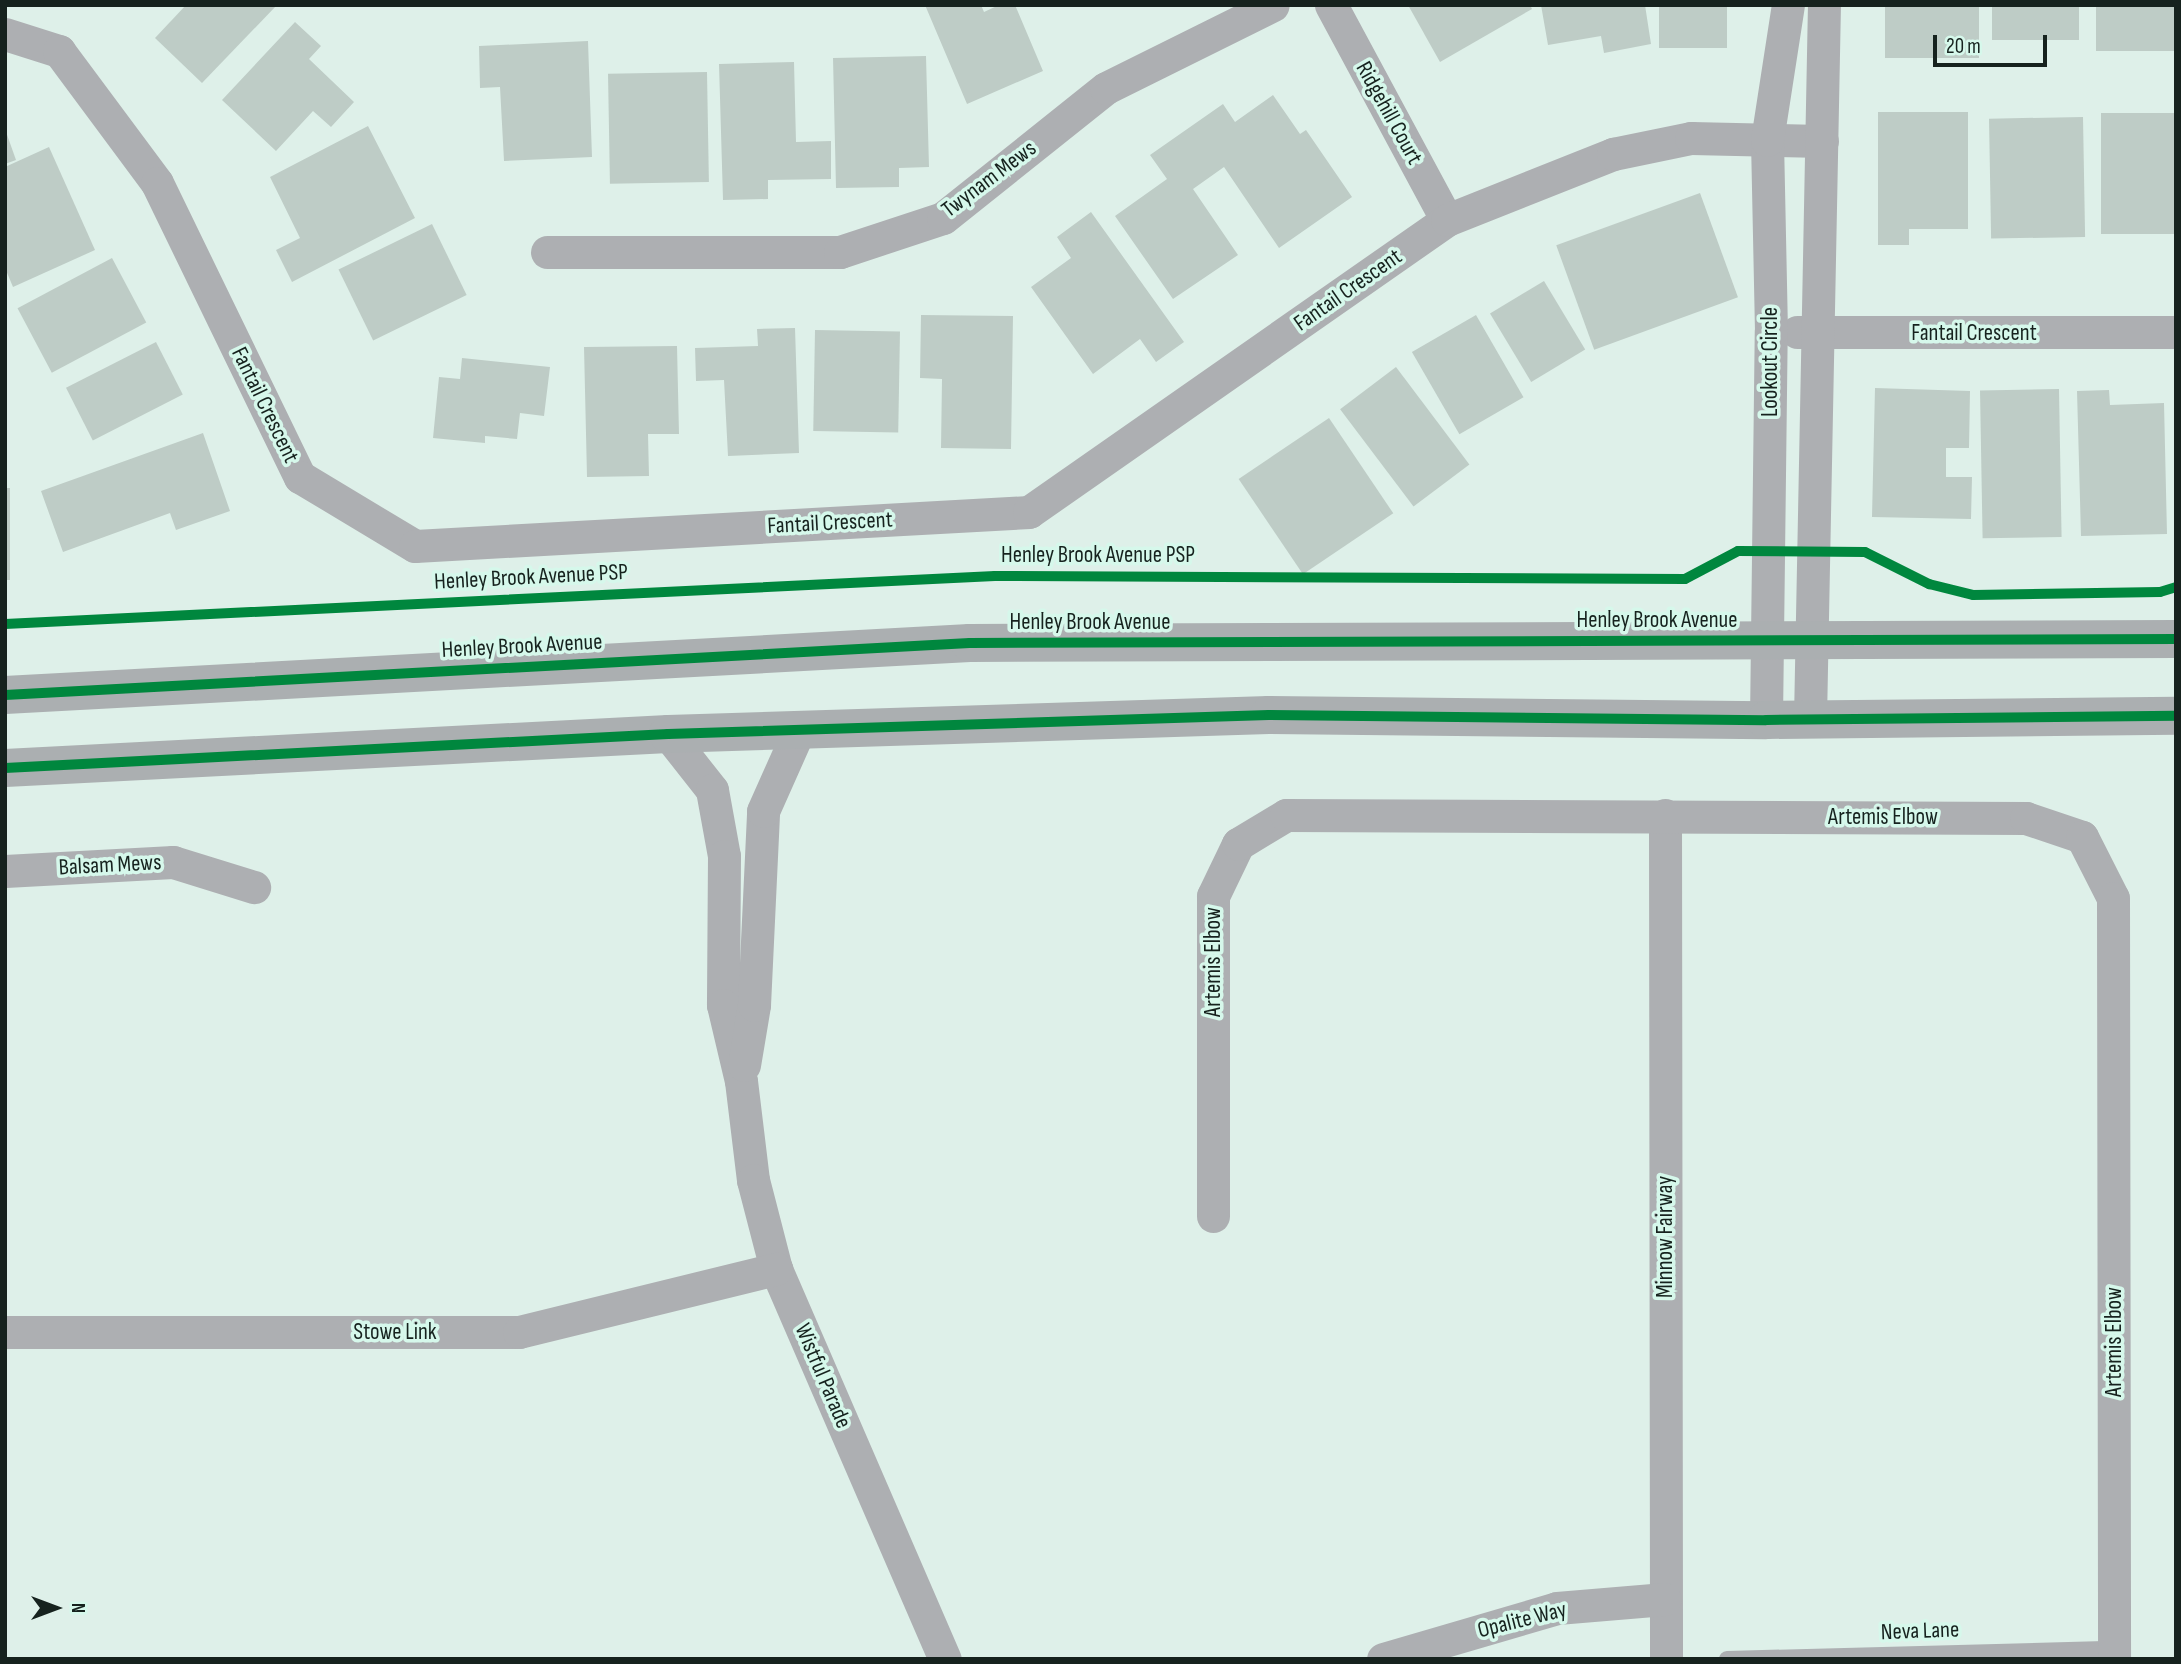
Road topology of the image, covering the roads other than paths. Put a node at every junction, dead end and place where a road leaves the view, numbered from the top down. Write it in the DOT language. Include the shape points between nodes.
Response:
graph roads {
  1 [pos="1273,5"];
  2 [pos="1331,5"];
  3 [pos="1788,5"];
  4 [pos="1824,5"];
  5 [pos="5,34"];
  6 [pos="1767,140"];
  7 [pos="1822,141"];
  8 [pos="1447,220"];
  9 [pos="547,252"];
  10 [pos="1772,331"];
  11 [pos="2176,332"];
  12 [pos="1817,334"];
  13 [pos="2176,639"];
  14 [pos="1766,641"];
  15 [pos="1812,641"];
  16 [pos="5,695"];
  17 [pos="2176,716"];
  18 [pos="1810,719"];
  19 [pos="1766,720"];
  20 [pos="800,728"];
  21 [pos="668,734"];
  22 [pos="5,768"];
  23 [pos="1665,816"];
  24 [pos="5,871"];
  25 [pos="254,887"];
  26 [pos="741,1081"];
  27 [pos="1213,1216"];
  28 [pos="776,1269"];
  29 [pos="5,1332"];
  30 [pos="1665,1599"];
  31 [pos="2114,1654"];
  32 [pos="945,1659"];
  33 [pos="1382,1659"];
  34 [pos="1666,1659"];
  35 [pos="1727,1659"];
  1 -- 9 [label="street, Twynam Mews" via="1106,88 943,218 840,252"];
  2 -- 8 [label="street, Ridgehill Court"];
  3 -- 6 [label="street, Lookout Circle"];
  4 -- 7 [label="street, Lookout Circle"];
  5 -- 8 [label="street, Fantail Crescent" via="59,51 157,183 300,477 415,546 1029,512"];
  6 -- 7 [label="street, Fantail Crescent"];
  6 -- 8 [label="street, Fantail Crescent" via="1691,138 1613,154"];
  6 -- 10 [label="street, Lookout Circle"];
  7 -- 12 [label="street, Lookout Circle"];
  10 -- 12 [label="street, Fantail Crescent"];
  10 -- 14 [label="street, Lookout Circle"];
  11 -- 12 [label="street, Fantail Crescent"];
  12 -- 15 [label="street, Lookout Circle"];
  13 -- 15 [label="main road, Henley Brook Avenue"];
  14 -- 15 [label="main road, Henley Brook Avenue"];
  14 -- 16 [label="main road, Henley Brook Avenue" via="970,643"];
  14 -- 19 [label="street, Lookout Circle"];
  15 -- 18 [label="street, Lookout Circle"];
  17 -- 18 [label="main road"];
  18 -- 19 [label="main road"];
  19 -- 20 [label="main road" via="1269,715"];
  20 -- 21 [label="main road"];
  20 -- 26 [label="street, Wistful Parade" via="763,811 754,1005"];
  21 -- 22 [label="main road"];
  21 -- 26 [label="street, Wistful Parade" via="712,790 724,856 723,1005"];
  23 -- 27 [label="street, Artemis Elbow" via="1286,816 1238,845 1213,895"];
  23 -- 30 [label="street, Minnow Fairway"];
  23 -- 31 [label="street, Artemis Elbow" via="2026,818 2082,838 2113,898"];
  24 -- 25 [label="street, Balsam Mews" via="173,862"];
  26 -- 28 [label="street, Wistful Parade" via="753,1180"];
  28 -- 29 [label="street, Stowe Link" via="519,1332"];
  28 -- 32 [label="street, Wistful Parade"];
  30 -- 33 [label="street, Opalite Way" via="1557,1608"];
  30 -- 34 [label="street, Minnow Fairway"];
  31 -- 35 [label="lane, Neva Lane"];
}
